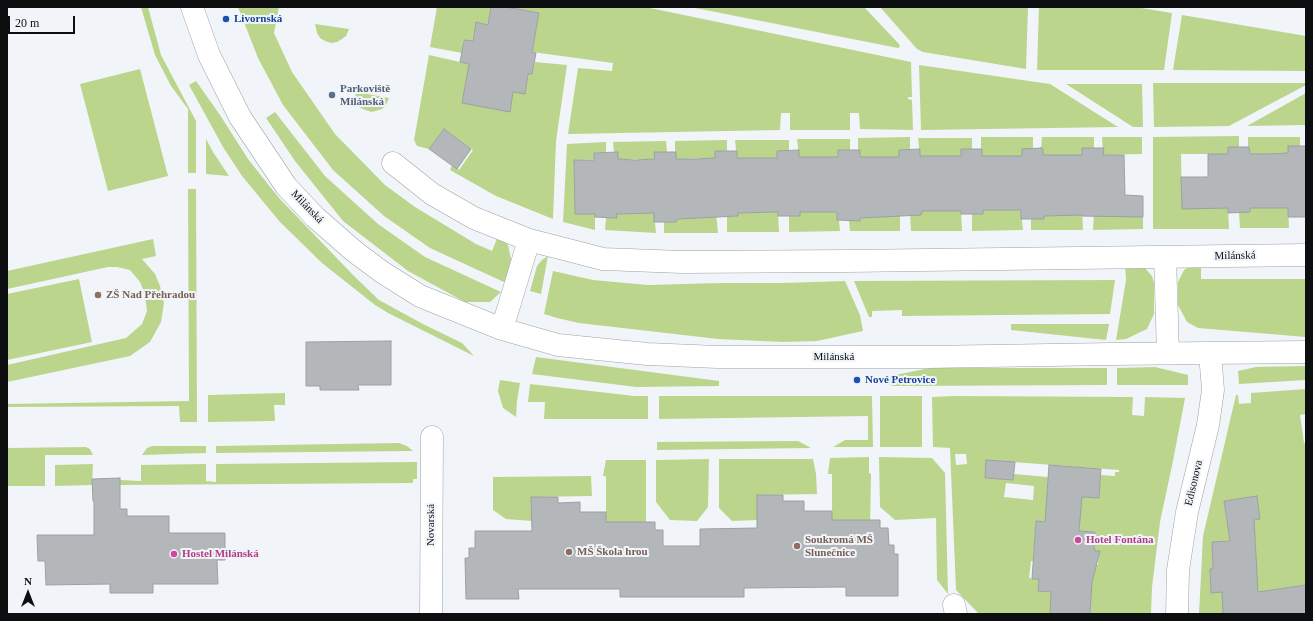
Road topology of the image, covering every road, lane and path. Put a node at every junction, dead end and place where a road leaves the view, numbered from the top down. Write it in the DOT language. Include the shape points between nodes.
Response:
graph roads {
  1 [pos="192,7"];
  2 [pos="392,163"];
  3 [pos="529,240"];
  4 [pos="1306,255"];
  5 [pos="1165,257"];
  6 [pos="502,329"];
  7 [pos="1306,352"];
  8 [pos="1168,353"];
  9 [pos="1210,353"];
  10 [pos="432,437"];
  11 [pos="431,614"];
  12 [pos="1177,614"];
  1 -- 6 [label="street, Milánská" via="209,55 240,117 286,186 315,217 355,252 420,296"];
  2 -- 3 [label="street, Milánská" via="432,194 474,218"];
  3 -- 5 [label="street, Milánská" via="603,259 682,262"];
  3 -- 6 [label="street"];
  4 -- 5 [label="street, Milánská"];
  5 -- 8 [label="street"];
  6 -- 8 [label="street, Milánská" via="558,345 647,354 717,357 927,358"];
  7 -- 9 [label="street, Milánská"];
  8 -- 9 [label="street, Milánská"];
  9 -- 12 [label="street, Edisonova" via="1213,390 1208,425 1187,512 1178,570"];
  10 -- 11 [label="street, Novarská"];
}
